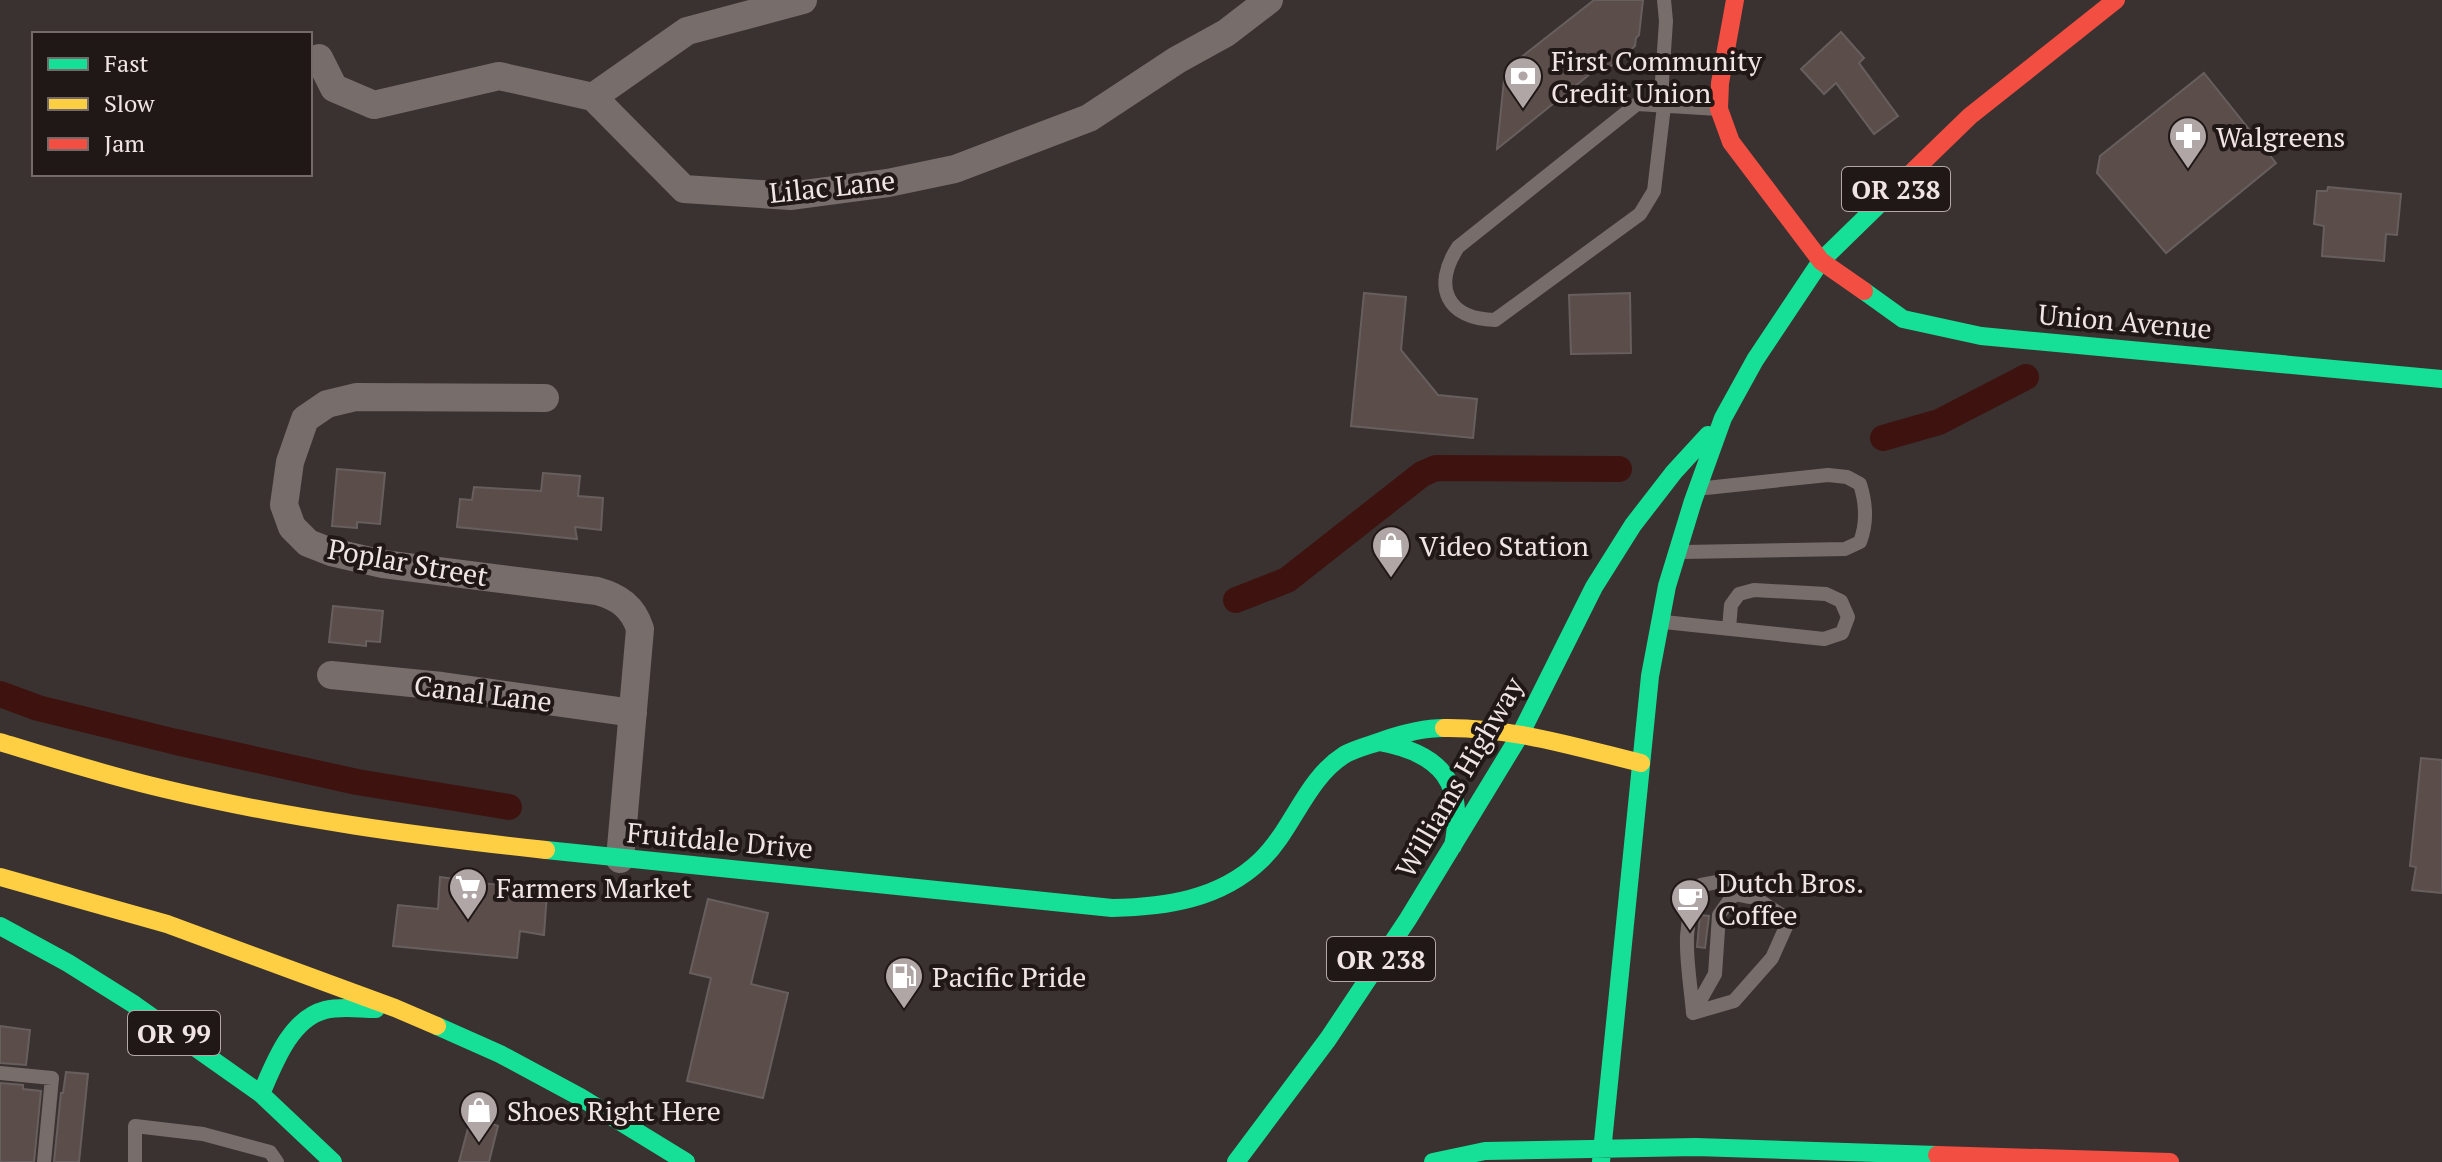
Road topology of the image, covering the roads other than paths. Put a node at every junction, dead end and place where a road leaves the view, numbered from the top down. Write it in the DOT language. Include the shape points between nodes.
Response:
graph roads {
  1 [pos="803,0"];
  2 [pos="1269,0"];
  3 [pos="1664,0"];
  4 [pos="1672,0"];
  5 [pos="1735,0"];
  6 [pos="2116,0"];
  7 [pos="1666,21"];
  8 [pos="319,58"];
  9 [pos="593,97"];
  10 [pos="1664,106"];
  11 [pos="1719,109"];
  12 [pos="1821,261"];
  13 [pos="2442,379"];
  14 [pos="545,398"];
  15 [pos="1723,418"];
  16 [pos="1698,489"];
  17 [pos="1677,553"];
  18 [pos="1660,621"];
  19 [pos="1729,628"];
  20 [pos="331,675"];
  21 [pos="633,713"];
  22 [pos="1520,735"];
  23 [pos="0,742"];
  24 [pos="1379,742"];
  25 [pos="1641,763"];
  26 [pos="1453,846"];
  27 [pos="620,859"];
  28 [pos="0,877"];
  29 [pos="71,897"];
  30 [pos="1761,899"];
  31 [pos="0,926"];
  32 [pos="395,1008"];
  33 [pos="1693,1013"];
  34 [pos="0,1073"];
  35 [pos="261,1094"];
  36 [pos="281,1143"];
  37 [pos="44,1162"];
  38 [pos="135,1162"];
  39 [pos="333,1162"];
  40 [pos="686,1162"];
  41 [pos="1236,1162"];
  42 [pos="1433,1162"];
  43 [pos="1601,1162"];
  44 [pos="2170,1162"];
  1 -- 9 [label="street" via="687,31"];
  2 -- 9 [label="street, Lilac Lane" via="1226,33 1089,118 955,169 888,183 790,196 684,189"];
  3 -- 7 [label="lane"];
  4 -- 7 [label="lane"];
  5 -- 11 [label="main road"];
  6 -- 12 [label="main road, Williams Highway / OR 238" via="1970,116"];
  7 -- 10 [label="lane"];
  8 -- 9 [label="street" via="334,88 374,105 499,76"];
  10 -- 10 [label="lane" via="1637,104 1458,247 1445,273 1448,300 1455,309 1495,320 1640,214 1654,191"];
  10 -- 11 [label="lane"];
  11 -- 12 [label="main road, Union Avenue" via="1731,142"];
  12 -- 13 [label="main road, Union Avenue" via="1903,319 1981,336"];
  12 -- 15 [label="main road, Williams Highway / OR 238"];
  14 -- 21 [label="street, Poplar Street" via="356,397 327,404 305,419 290,462 284,505 292,527 308,543 331,552 383,564 613,595 627,606 640,629"];
  15 -- 16 [label="main road, Williams Highway / OR 238"];
  15 -- 22 [label="main road, Williams Highway / OR 238" via="1633,525 1594,587"];
  16 -- 17 [label="main road, Williams Highway / OR 238"];
  16 -- 17 [label="lane" via="1847,477 1860,484 1865,497 1865,530 1860,542 1845,549"];
  17 -- 18 [label="main road, Williams Highway / OR 238"];
  18 -- 19 [label="lane"];
  18 -- 25 [label="main road, Williams Highway / OR 238"];
  19 -- 19 [label="lane" via="1824,639 1842,633 1848,617 1841,601 1826,594 1754,590 1739,594 1731,605"];
  20 -- 21 [label="street, Canal Lane"];
  21 -- 27 [label="street, Poplar Street"];
  22 -- 24 [label="main road, Fruitdale Drive" via="1429,729"];
  22 -- 25 [label="main road, Fruitdale Drive"];
  22 -- 26 [label="main road, Williams Highway / OR 238"];
  23 -- 27 [label="main road, Fruitdale Drive" via="231,804 415,836"];
  24 -- 26 [label="main road" via="1425,756 1450,782 1458,818"];
  24 -- 27 [label="main road, Fruitdale Drive" via="1359,747 1332,765 1261,861 1235,881 1193,900 1151,908"];
  25 -- 43 [label="main road, Williams Highway / OR 238"];
  26 -- 41 [label="main road, Williams Highway / OR 238" via="1328,1039"];
  28 -- 29 [label="main road"];
  29 -- 31 [label="main road" via="18,908"];
  29 -- 32 [label="main road" via="167,924"];
  30 -- 33 [label="lane" via="1734,894 1719,915 1715,974"];
  30 -- 33 [label="lane" via="1789,920 1772,958 1734,1001"];
  30 -- 33 [label="lane" via="1728,880 1701,885 1685,936"];
  31 -- 35 [label="main road, OR 99" via="135,1005"];
  32 -- 35 [label="main road" via="319,1012 300,1025 275,1061"];
  32 -- 40 [label="main road" via="513,1061"];
  34 -- 37 [label="lane" via="52,1078"];
  35 -- 36 [label="main road, OR 99"];
  36 -- 38 [label="lane" via="135,1126"];
  36 -- 39 [label="main road, OR 99"];
  42 -- 44 [label="main road" via="1485,1151 1696,1147"];
}
